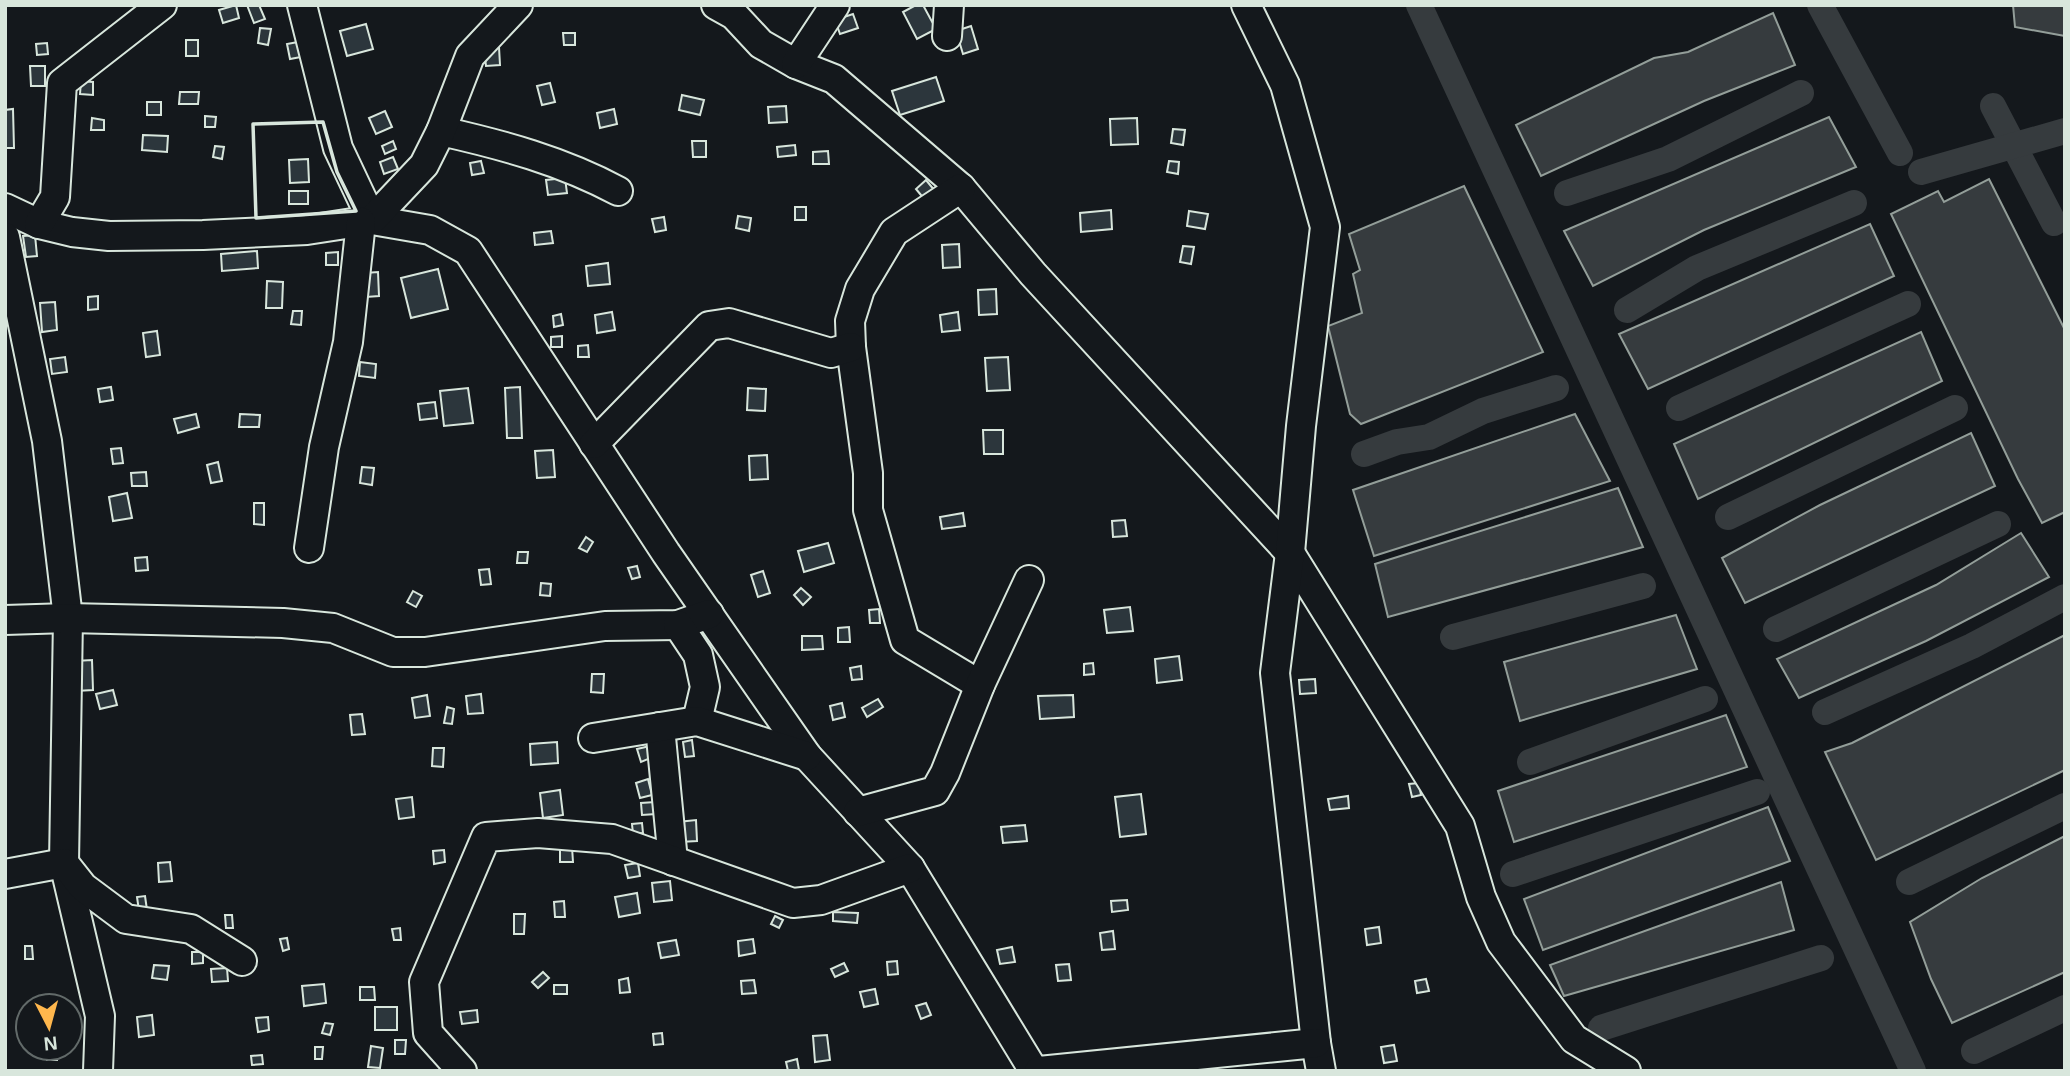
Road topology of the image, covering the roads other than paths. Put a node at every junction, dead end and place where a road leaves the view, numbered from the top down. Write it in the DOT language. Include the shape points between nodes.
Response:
graph roads {
  1 [pos="162,5"];
  2 [pos="302,5"];
  3 [pos="518,5"];
  4 [pos="950,5"];
  5 [pos="1246,5"];
  6 [pos="717,6"];
  7 [pos="835,6"];
  8 [pos="947,36"];
  9 [pos="796,64"];
  10 [pos="442,131"];
  11 [pos="961,188"];
  12 [pos="618,191"];
  13 [pos="5,208"];
  14 [pos="367,221"];
  15 [pos="39,224"];
  16 [pos="5,237"];
  17 [pos="11,299"];
  18 [pos="851,347"];
  19 [pos="594,444"];
  20 [pos="309,548"];
  21 [pos="1290,553"];
  22 [pos="1029,580"];
  23 [pos="709,614"];
  24 [pos="68,618"];
  25 [pos="5,620"];
  26 [pos="678,625"];
  27 [pos="980,685"];
  28 [pos="697,721"];
  29 [pos="660,727"];
  30 [pos="593,738"];
  31 [pos="807,756"];
  32 [pos="858,811"];
  33 [pos="673,861"];
  34 [pos="64,863"];
  35 [pos="910,868"];
  36 [pos="5,874"];
  37 [pos="242,961"];
  38 [pos="1316,1043"];
  39 [pos="98,1071"];
  40 [pos="462,1071"];
  41 [pos="1037,1071"];
  42 [pos="1321,1071"];
  43 [pos="1626,1071"];
  1 -- 15 [label="street" via="62,83 55,197"];
  2 -- 14 [label="street" via="338,148"];
  3 -- 10 [label="street" via="470,56"];
  4 -- 8 [label="street"];
  5 -- 21 [label="street" via="1285,85 1325,227"];
  6 -- 9 [label="street" via="734,15 761,44"];
  7 -- 9 [label="street"];
  9 -- 11 [label="street" via="834,79"];
  10 -- 12 [label="street" via="503,145 585,173"];
  10 -- 14 [label="street" via="424,164"];
  11 -- 18 [label="street" via="894,232 860,289 850,321"];
  11 -- 21 [label="street" via="1033,274"];
  13 -- 15 [label="street"];
  14 -- 15 [label="street" via="307,230 109,236"];
  14 -- 19 [label="street" via="430,230 468,251"];
  14 -- 20 [label="street"];
  16 -- 17 [label="street"];
  17 -- 24 [label="street" via="47,441"];
  18 -- 19 [label="street" via="831,353 729,323 709,326"];
  18 -- 27 [label="street" via="868,473 868,510 905,640"];
  19 -- 23 [label="street"];
  21 -- 38 [label="street" via="1275,673"];
  21 -- 43 [label="street" via="1460,825 1501,942 1574,1039"];
  22 -- 27 [label="street"];
  23 -- 26 [label="street"];
  23 -- 31 [label="street"];
  24 -- 25 [label="street"];
  24 -- 26 [label="street" via="295,624 332,628 393,652 425,652 605,626"];
  24 -- 34 [label="street"];
  26 -- 28 [label="street" via="698,655 705,687"];
  27 -- 32 [label="street" via="935,791"];
  28 -- 29 [label="street"];
  28 -- 31 [label="street"];
  29 -- 30 [label="street"];
  29 -- 33 [label="street"];
  31 -- 32 [label="street"];
  32 -- 35 [label="street"];
  33 -- 35 [label="street" via="793,903 821,900"];
  33 -- 40 [label="street" via="612,839 538,833 486,837 424,982 428,1033"];
  34 -- 36 [label="street"];
  34 -- 37 [label="street" via="83,887 125,919 191,929"];
  34 -- 39 [label="street" via="100,1016"];
  35 -- 41 [label="street"];
  38 -- 41 [label="street"];
  38 -- 42 [label="street"];
}
